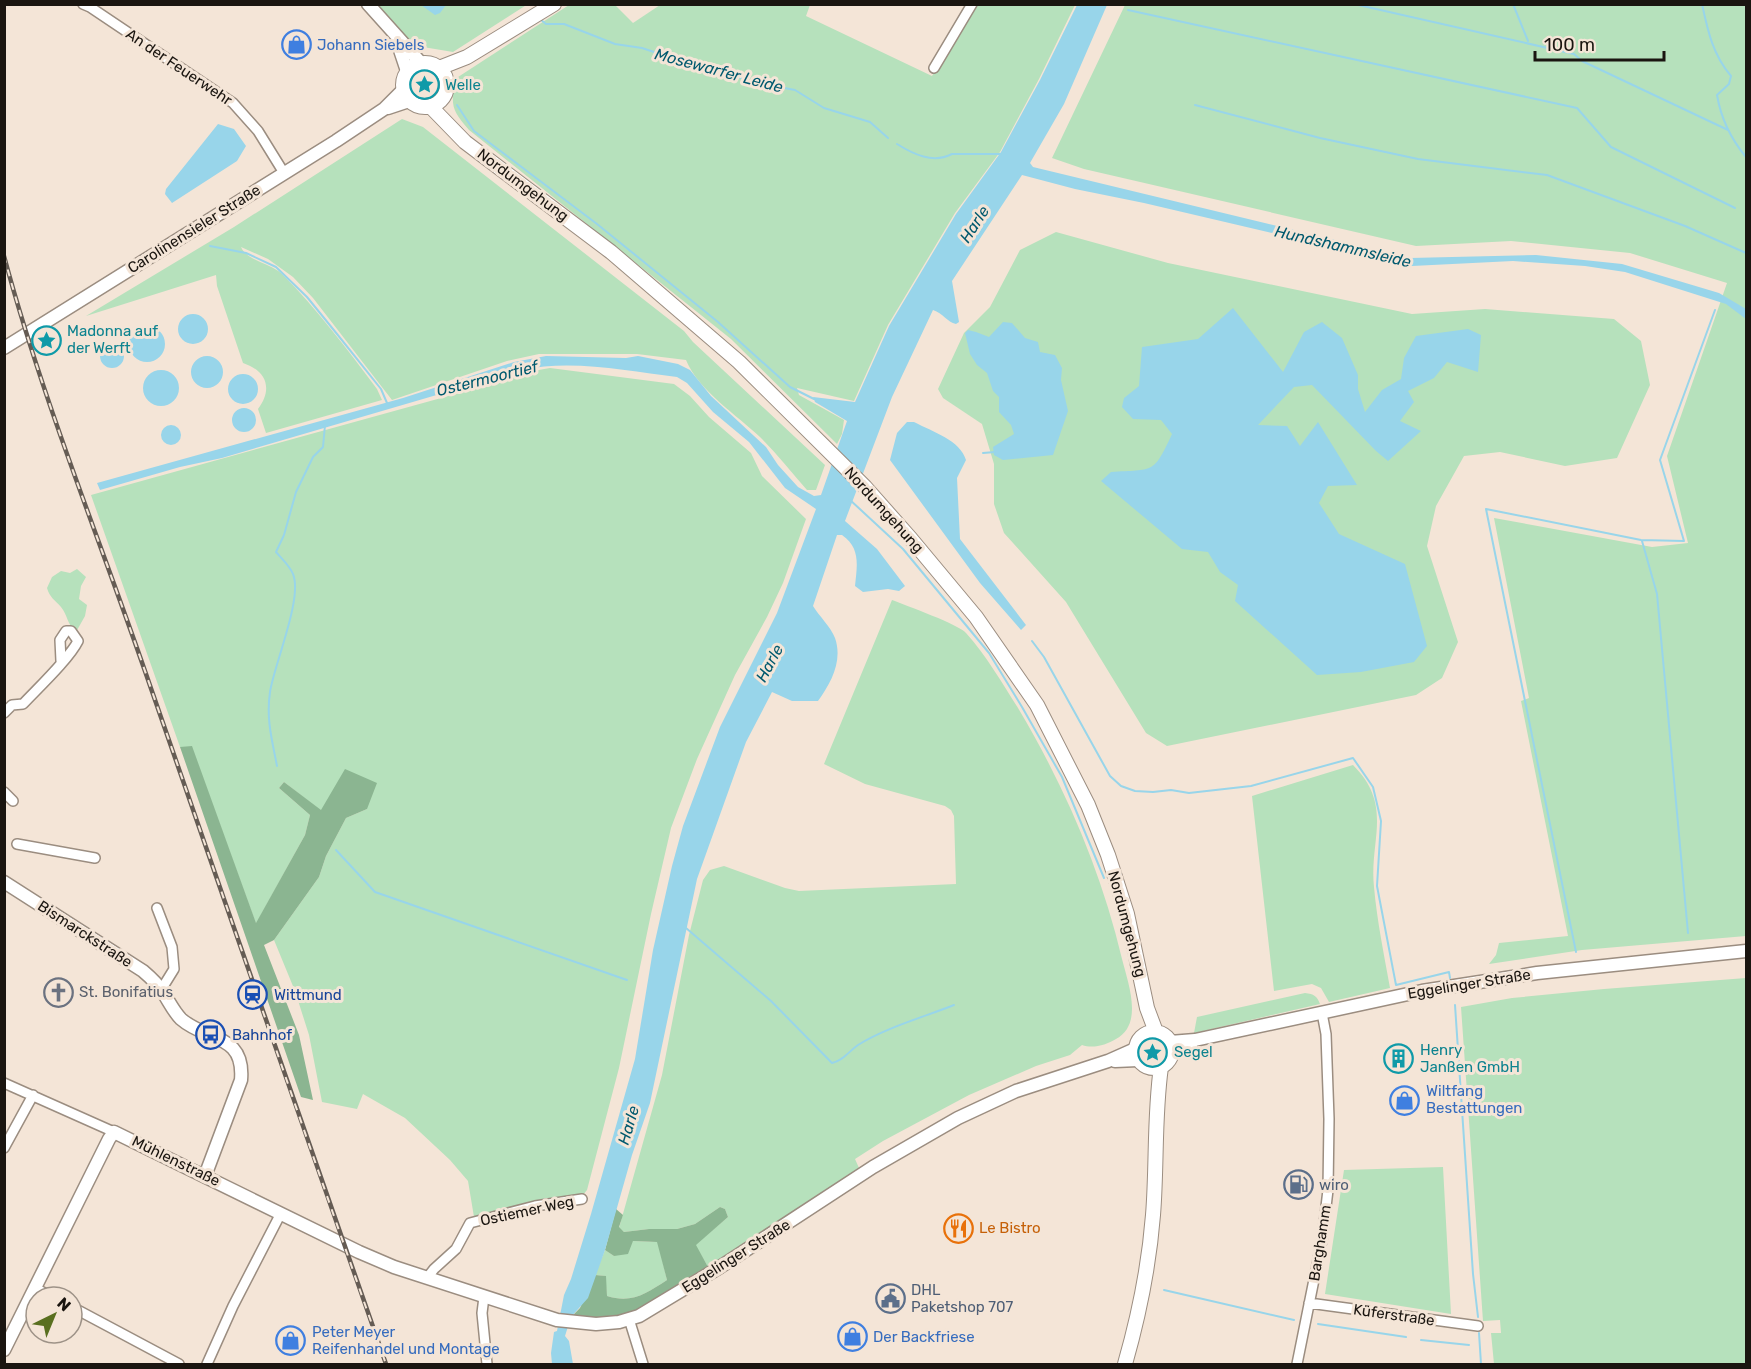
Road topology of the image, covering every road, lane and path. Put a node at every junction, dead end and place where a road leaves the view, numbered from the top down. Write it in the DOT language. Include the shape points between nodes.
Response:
graph roads {
  1 [pos="83,4"];
  2 [pos="368,4"];
  3 [pos="554,4"];
  4 [pos="972,4"];
  5 [pos="396,37"];
  6 [pos="421,63"];
  7 [pos="934,68"];
  8 [pos="407,71"];
  9 [pos="443,74"];
  10 [pos="406,96"];
  11 [pos="436,104"];
  12 [pos="284,173"];
  13 [pos="4,348"];
  14 [pos="61,661"];
  15 [pos="4,713"];
  16 [pos="4,792"];
  17 [pos="13,801"];
  18 [pos="17,844"];
  19 [pos="95,858"];
  20 [pos="4,882"];
  21 [pos="157,908"];
  22 [pos="1746,951"];
  23 [pos="161,990"];
  24 [pos="1322,1013"];
  25 [pos="1150,1033"];
  26 [pos="1171,1048"];
  27 [pos="1137,1055"];
  28 [pos="1156,1068"];
  29 [pos="4,1083"];
  30 [pos="33,1095"];
  31 [pos="114,1132"];
  32 [pos="4,1148"];
  33 [pos="205,1176"];
  34 [pos="582,1199"];
  35 [pos="281,1214"];
  36 [pos="344,1245"];
  37 [pos="427,1278"];
  38 [pos="36,1285"];
  39 [pos="484,1297"];
  40 [pos="1310,1303"];
  41 [pos="24,1310"];
  42 [pos="84,1314"];
  43 [pos="629,1319"];
  44 [pos="1478,1326"];
  45 [pos="4,1350"];
  46 [pos="179,1365"];
  47 [pos="207,1365"];
  48 [pos="487,1365"];
  49 [pos="643,1365"];
  50 [pos="1125,1365"];
  51 [pos="1297,1365"];
  1 -- 12 [label="street, An der Feuerwehr" via="233,103 258,131"];
  2 -- 5 [label="street"];
  3 -- 9 [label="main road"];
  4 -- 7 [label="street"];
  5 -- 6 [label="street"];
  5 -- 8 [label="street"];
  6 -- 8 [label="main road"];
  6 -- 9 [label="main road"];
  8 -- 10 [label="main road"];
  9 -- 11 [label="main road" via="446,91"];
  10 -- 11 [label="main road" via="419,107"];
  10 -- 12 [label="street, Carolinensieler Straße"];
  11 -- 25 [label="main road, Nordumgehung" via="465,142 610,252 746,369 865,488 976,617 1037,705 1088,805 1131,931"];
  12 -- 13 [label="street, Carolinensieler Straße"];
  14 -- 15 [label="street" via="23,704 12,705"];
  16 -- 17 [label="street"];
  18 -- 19 [label="street"];
  20 -- 23 [label="street, Bismarckstraße" via="142,971"];
  21 -- 23 [label="street" via="171,947 174,969"];
  22 -- 24 [label="street, Eggelinger Straße" via="1422,990"];
  23 -- 33 [label="street, Bismarckstraße" via="179,1017 225,1042 239,1056 241,1080"];
  24 -- 26 [label="street, Eggelinger Straße"];
  24 -- 40 [label="street, Barghamm" via="1330,1161"];
  25 -- 26 [label="main road" via="1162,1034"];
  25 -- 27 [label="main road" via="1137,1043"];
  26 -- 28 [label="main road" via="1166,1064"];
  27 -- 28 [label="main road"];
  27 -- 43 [label="street, Eggelinger Straße" via="1016,1091 958,1118 873,1167 710,1274"];
  28 -- 50 [label="main road" via="1157,1145 1150,1248"];
  29 -- 30 [label="street, Mühlenstraße"];
  30 -- 31 [label="street, Mühlenstraße"];
  30 -- 32 [label="street"];
  31 -- 33 [label="street, Mühlenstraße"];
  31 -- 38 [label="street"];
  33 -- 35 [label="street, Mühlenstraße"];
  34 -- 37 [label="street, Ostiemer Weg" via="535,1206 470,1223 456,1249"];
  35 -- 36 [label="street, Mühlenstraße"];
  35 -- 47 [label="street"];
  36 -- 37 [label="street, Eggelinger Straße"];
  37 -- 39 [label="street, Eggelinger Straße"];
  39 -- 43 [label="street, Eggelinger Straße" via="574,1323"];
  39 -- 48 [label="street"];
  40 -- 44 [label="street, Küferstraße"];
  40 -- 51 [label="street, Barghamm"];
  41 -- 45 [label="street"];
  42 -- 46 [label="street"];
  43 -- 49 [label="street"];
}
